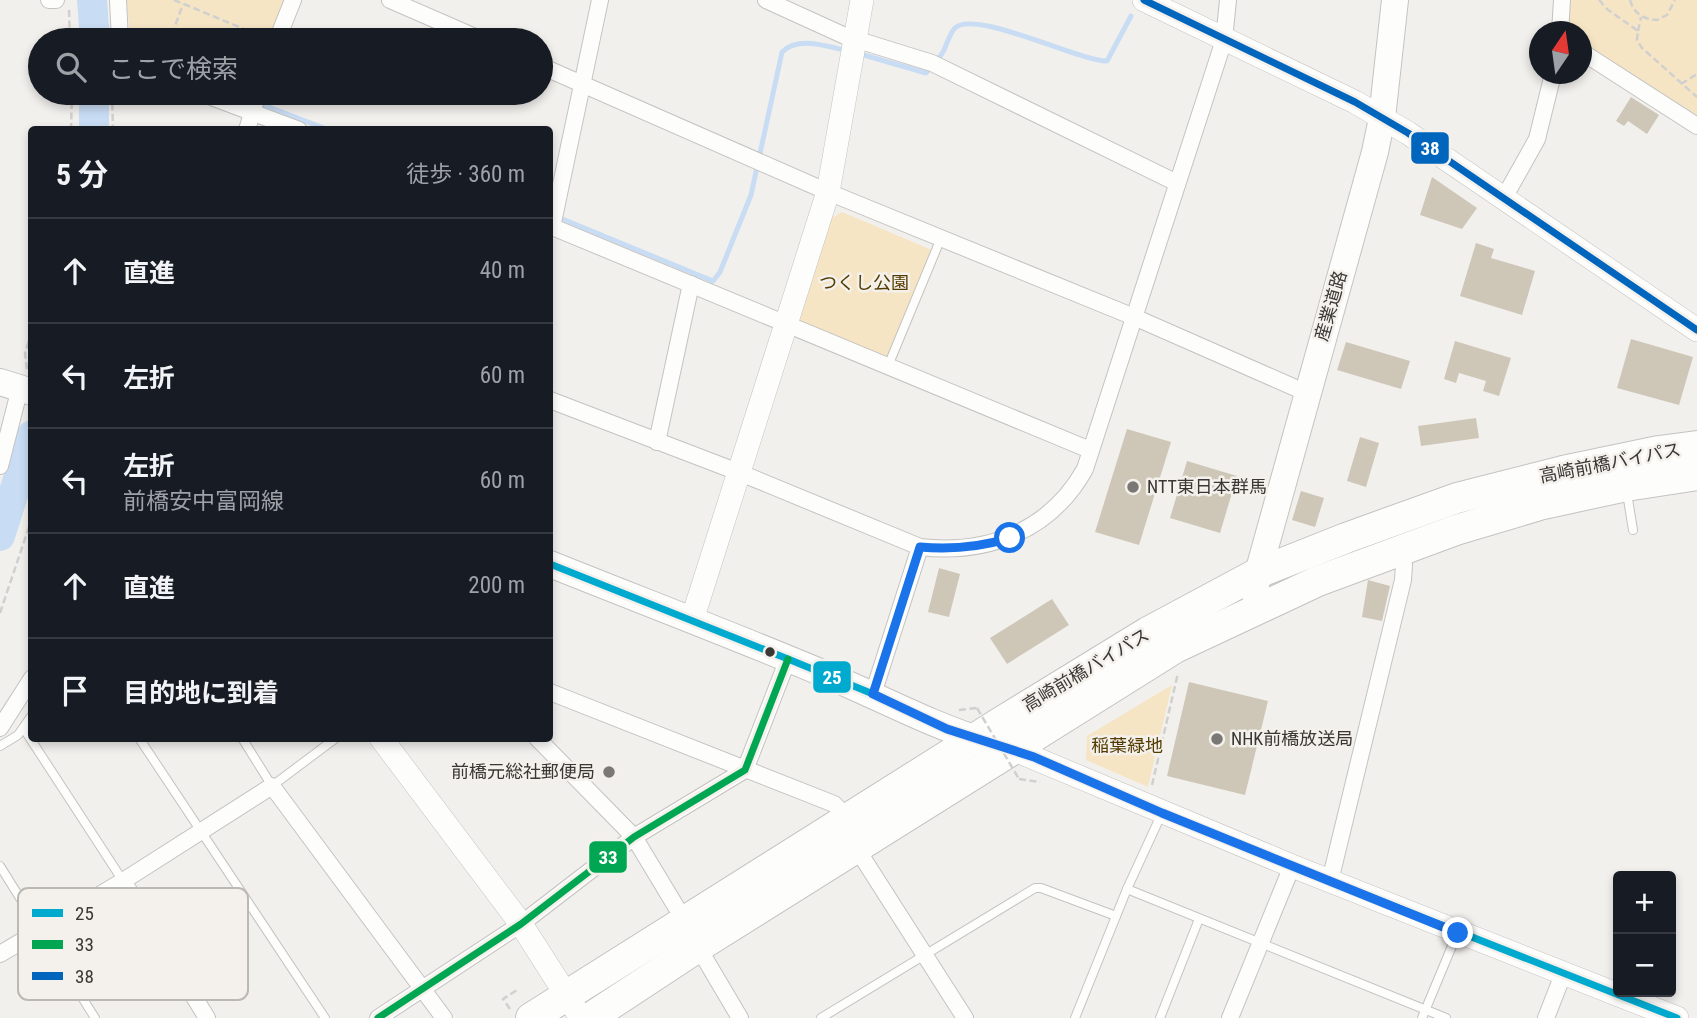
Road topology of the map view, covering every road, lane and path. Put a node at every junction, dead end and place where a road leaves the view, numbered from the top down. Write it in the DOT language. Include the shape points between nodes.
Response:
graph roads {
  1 [pos="118,0"];
  2 [pos="174,0"];
  3 [pos="293,0"];
  4 [pos="390,0"];
  5 [pos="600,0"];
  6 [pos="766,0"];
  7 [pos="862,0"];
  8 [pos="1144,0"];
  9 [pos="1228,0"];
  10 [pos="1395,0"];
  11 [pos="1562,0"];
  12 [pos="1599,0"];
  13 [pos="1630,0"];
  14 [pos="1675,0"];
  15 [pos="56,1"];
  16 [pos="183,4"];
  17 [pos="1641,16"];
  18 [pos="1561,21"];
  19 [pos="66,28"];
  20 [pos="119,28"];
  21 [pos="174,28"];
  22 [pos="244,28"];
  23 [pos="280,28"];
  24 [pos="454,28"];
  25 [pos="1638,31"];
  26 [pos="855,40"];
  27 [pos="1224,40"];
  28 [pos="1592,59"];
  29 [pos="553,71"];
  30 [pos="1697,74"];
  31 [pos="582,84"];
  32 [pos="1551,84"];
  33 [pos="1681,84"];
  34 [pos="1697,97"];
  35 [pos="72,105"];
  36 [pos="112,105"];
  37 [pos="234,105"];
  38 [pos="253,105"];
  39 [pos="251,111"];
  40 [pos="1382,118"];
  41 [pos="71,126"];
  42 [pos="113,126"];
  43 [pos="248,126"];
  44 [pos="289,126"];
  45 [pos="1697,126"];
  46 [pos="1177,183"];
  47 [pos="828,192"];
  48 [pos="1504,198"];
  49 [pos="553,217"];
  50 [pos="553,227"];
  51 [pos="941,238"];
  52 [pos="691,284"];
  53 [pos="1134,317"];
  54 [pos="785,324"];
  55 [pos="1697,330"];
  56 [pos="28,344"];
  57 [pos="888,366"];
  58 [pos="21,384"];
  59 [pos="1307,393"];
  60 [pos="553,401"];
  61 [pos="657,442"];
  62 [pos="1697,446"];
  63 [pos="1090,450"];
  64 [pos="0,466"];
  65 [pos="738,472"];
  66 [pos="1624,472"];
  67 [pos="1697,475"];
  68 [pos="28,530"];
  69 [pos="1633,530"];
  70 [pos="920,547"];
  71 [pos="1400,550"];
  72 [pos="553,565"];
  73 [pos="1258,573"];
  74 [pos="1257,608"];
  75 [pos="0,613"];
  76 [pos="692,620"];
  77 [pos="788,659"];
  78 [pos="1178,673"];
  79 [pos="28,684"];
  80 [pos="553,693"];
  81 [pos="873,694"];
  82 [pos="958,710"];
  83 [pos="28,722"];
  84 [pos="0,728"];
  85 [pos="24,729"];
  86 [pos="28,735"];
  87 [pos="975,738"];
  88 [pos="32,742"];
  89 [pos="142,742"];
  90 [pos="244,742"];
  91 [pos="331,742"];
  92 [pos="384,742"];
  93 [pos="541,742"];
  94 [pos="0,746"];
  95 [pos="1017,764"];
  96 [pos="745,770"];
  97 [pos="1047,784"];
  98 [pos="272,786"];
  99 [pos="1151,792"];
  100 [pos="1162,813"];
  101 [pos="847,817"];
  102 [pos="200,833"];
  103 [pos="634,837"];
  104 [pos="857,849"];
  105 [pos="0,866"];
  106 [pos="1293,866"];
  107 [pos="123,881"];
  108 [pos="1330,881"];
  109 [pos="111,888"];
  110 [pos="127,888"];
  111 [pos="237,888"];
  112 [pos="1127,889"];
  113 [pos="18,896"];
  114 [pos="248,904"];
  115 [pos="1116,916"];
  116 [pos="1199,919"];
  117 [pos="684,920"];
  118 [pos="521,924"];
  119 [pos="1458,933"];
  120 [pos="1260,942"];
  121 [pos="18,943"];
  122 [pos="698,947"];
  123 [pos="0,954"];
  124 [pos="924,955"];
  125 [pos="1564,972"];
  126 [pos="424,989"];
  127 [pos="517,990"];
  128 [pos="503,999"];
  129 [pos="84,1000"];
  130 [pos="196,1000"];
  131 [pos="574,1007"];
  132 [pos="1423,1014"];
  133 [pos="1233,1017"];
  134 [pos="95,1018"];
  135 [pos="207,1018"];
  136 [pos="325,1018"];
  137 [pos="379,1018"];
  138 [pos="444,1018"];
  139 [pos="531,1018"];
  140 [pos="590,1018"];
  141 [pos="740,1018"];
  142 [pos="821,1018"];
  143 [pos="965,1018"];
  144 [pos="1075,1018"];
  145 [pos="1160,1018"];
  146 [pos="1446,1018"];
  147 [pos="1546,1018"];
  148 [pos="1677,1018"];
  1 -- 20 [label="street"];
  2 -- 16 [label="path"];
  3 -- 23 [label="street"];
  4 -- 24 [label="street"];
  5 -- 31 [label="street"];
  6 -- 26 [label="street"];
  7 -- 26 [label="street"];
  8 -- 27 [label="street"];
  9 -- 27 [label="street"];
  10 -- 40 [label="main road, 産業道路"];
  11 -- 18 [label="street"];
  12 -- 25 [label="path"];
  13 -- 17 [label="path"];
  14 -- 17 [label="path" via="1664,17"];
  15 -- 19 [label="path"];
  16 -- 21 [label="path"];
  16 -- 22 [label="path"];
  17 -- 25 [label="path"];
  25 -- 33 [label="path" via="1642,48"];
  26 -- 46 [label="street" via="932,63"];
  26 -- 47 [label="street"];
  27 -- 40 [label="street"];
  27 -- 46 [label="street"];
  28 -- 45 [label="street"];
  29 -- 31 [label="street"];
  30 -- 33 [label="path"];
  31 -- 47 [label="street"];
  31 -- 49 [label="street"];
  32 -- 48 [label="street" via="1537,139"];
  33 -- 34 [label="path"];
  35 -- 41 [label="path"];
  36 -- 42 [label="path"];
  37 -- 39 [label="street"];
  38 -- 39 [label="street"];
  39 -- 43 [label="street"];
  39 -- 44 [label="street"];
  40 -- 48 [label="street"];
  40 -- 59 [label="main road, 産業道路"];
  46 -- 53 [label="street"];
  47 -- 51 [label="street"];
  47 -- 54 [label="street"];
  48 -- 55 [label="street"];
  50 -- 52 [label="street"];
  51 -- 53 [label="street"];
  51 -- 57 [label="lane"];
  52 -- 54 [label="street"];
  52 -- 61 [label="street"];
  53 -- 59 [label="street"];
  53 -- 63 [label="street"];
  54 -- 57 [label="street"];
  54 -- 65 [label="street"];
  56 -- 58 [label="path"];
  57 -- 63 [label="street"];
  58 -- 64 [label="street"];
  59 -- 73 [label="main road, 産業道路"];
  60 -- 61 [label="street"];
  61 -- 65 [label="street"];
  62 -- 66 [label="highway, 高崎前橋バイパス"];
  63 -- 70 [label="street" via="1076,484 1050,514 1031,527 976,547"];
  65 -- 70 [label="street"];
  65 -- 76 [label="street"];
  66 -- 67 [label="highway, 高崎前橋バイパス"];
  66 -- 69 [label="lane"];
  66 -- 71 [label="highway, 高崎前橋バイパス"];
  66 -- 73 [label="highway, 高崎前橋バイパス" via="1563,471 1457,498"];
  68 -- 75 [label="path"];
  70 -- 81 [label="street"];
  71 -- 74 [label="highway, 高崎前橋バイパス"];
  71 -- 108 [label="street" via="1403,580"];
  72 -- 76 [label="main road"];
  73 -- 74 [label="main road, 産業道路"];
  73 -- 87 [label="highway, 高崎前橋バイパス" via="1148,632"];
  74 -- 95 [label="highway, 高崎前橋バイパス" via="1175,648"];
  76 -- 77 [label="main road"];
  77 -- 81 [label="main road"];
  77 -- 96 [label="street"];
  78 -- 99 [label="path"];
  79 -- 84 [label="street"];
  80 -- 96 [label="street"];
  81 -- 87 [label="main road"];
  82 -- 95 [label="path, bridge" via="977,708"];
  83 -- 85 [label="lane"];
  85 -- 86 [label="lane"];
  85 -- 94 [label="lane"];
  87 -- 95 [label="main road"];
  87 -- 101 [label="highway, 高崎前橋バイパス"];
  88 -- 107 [label="lane"];
  89 -- 102 [label="lane"];
  90 -- 98 [label="lane"];
  91 -- 98 [label="lane"];
  92 -- 118 [label="street"];
  93 -- 103 [label="street"];
  95 -- 97 [label="path"];
  95 -- 100 [label="street"];
  95 -- 104 [label="highway, 高崎前橋バイパス"];
  96 -- 101 [label="street" via="834,804"];
  96 -- 103 [label="street"];
  98 -- 102 [label="street"];
  98 -- 126 [label="street"];
  100 -- 106 [label="street"];
  100 -- 112 [label="lane"];
  101 -- 117 [label="highway, 高崎前橋バイパス"];
  102 -- 107 [label="street"];
  102 -- 111 [label="lane"];
  103 -- 117 [label="street"];
  103 -- 118 [label="street"];
  104 -- 122 [label="highway, 高崎前橋バイパス"];
  104 -- 124 [label="street"];
  105 -- 113 [label="lane"];
  106 -- 108 [label="street"];
  106 -- 120 [label="street"];
  107 -- 109 [label="street"];
  107 -- 110 [label="street"];
  108 -- 119 [label="street"];
  112 -- 115 [label="lane"];
  112 -- 116 [label="lane"];
  114 -- 136 [label="lane"];
  115 -- 124 [label="lane" via="1035,888"];
  115 -- 144 [label="lane"];
  116 -- 120 [label="lane"];
  116 -- 145 [label="lane"];
  117 -- 131 [label="highway, 高崎前橋バイパス"];
  118 -- 126 [label="street"];
  118 -- 131 [label="street"];
  119 -- 125 [label="street"];
  119 -- 132 [label="lane"];
  120 -- 132 [label="lane"];
  120 -- 133 [label="street"];
  121 -- 123 [label="street"];
  122 -- 140 [label="highway, 高崎前橋バイパス"];
  122 -- 141 [label="street"];
  124 -- 142 [label="lane"];
  124 -- 143 [label="street"];
  125 -- 147 [label="street"];
  125 -- 148 [label="street"];
  126 -- 137 [label="street"];
  126 -- 138 [label="street"];
  127 -- 128 [label="path"];
  129 -- 134 [label="lane"];
  130 -- 135 [label="street"];
  131 -- 139 [label="highway, 高崎前橋バイパス"];
  132 -- 146 [label="lane"];
}
